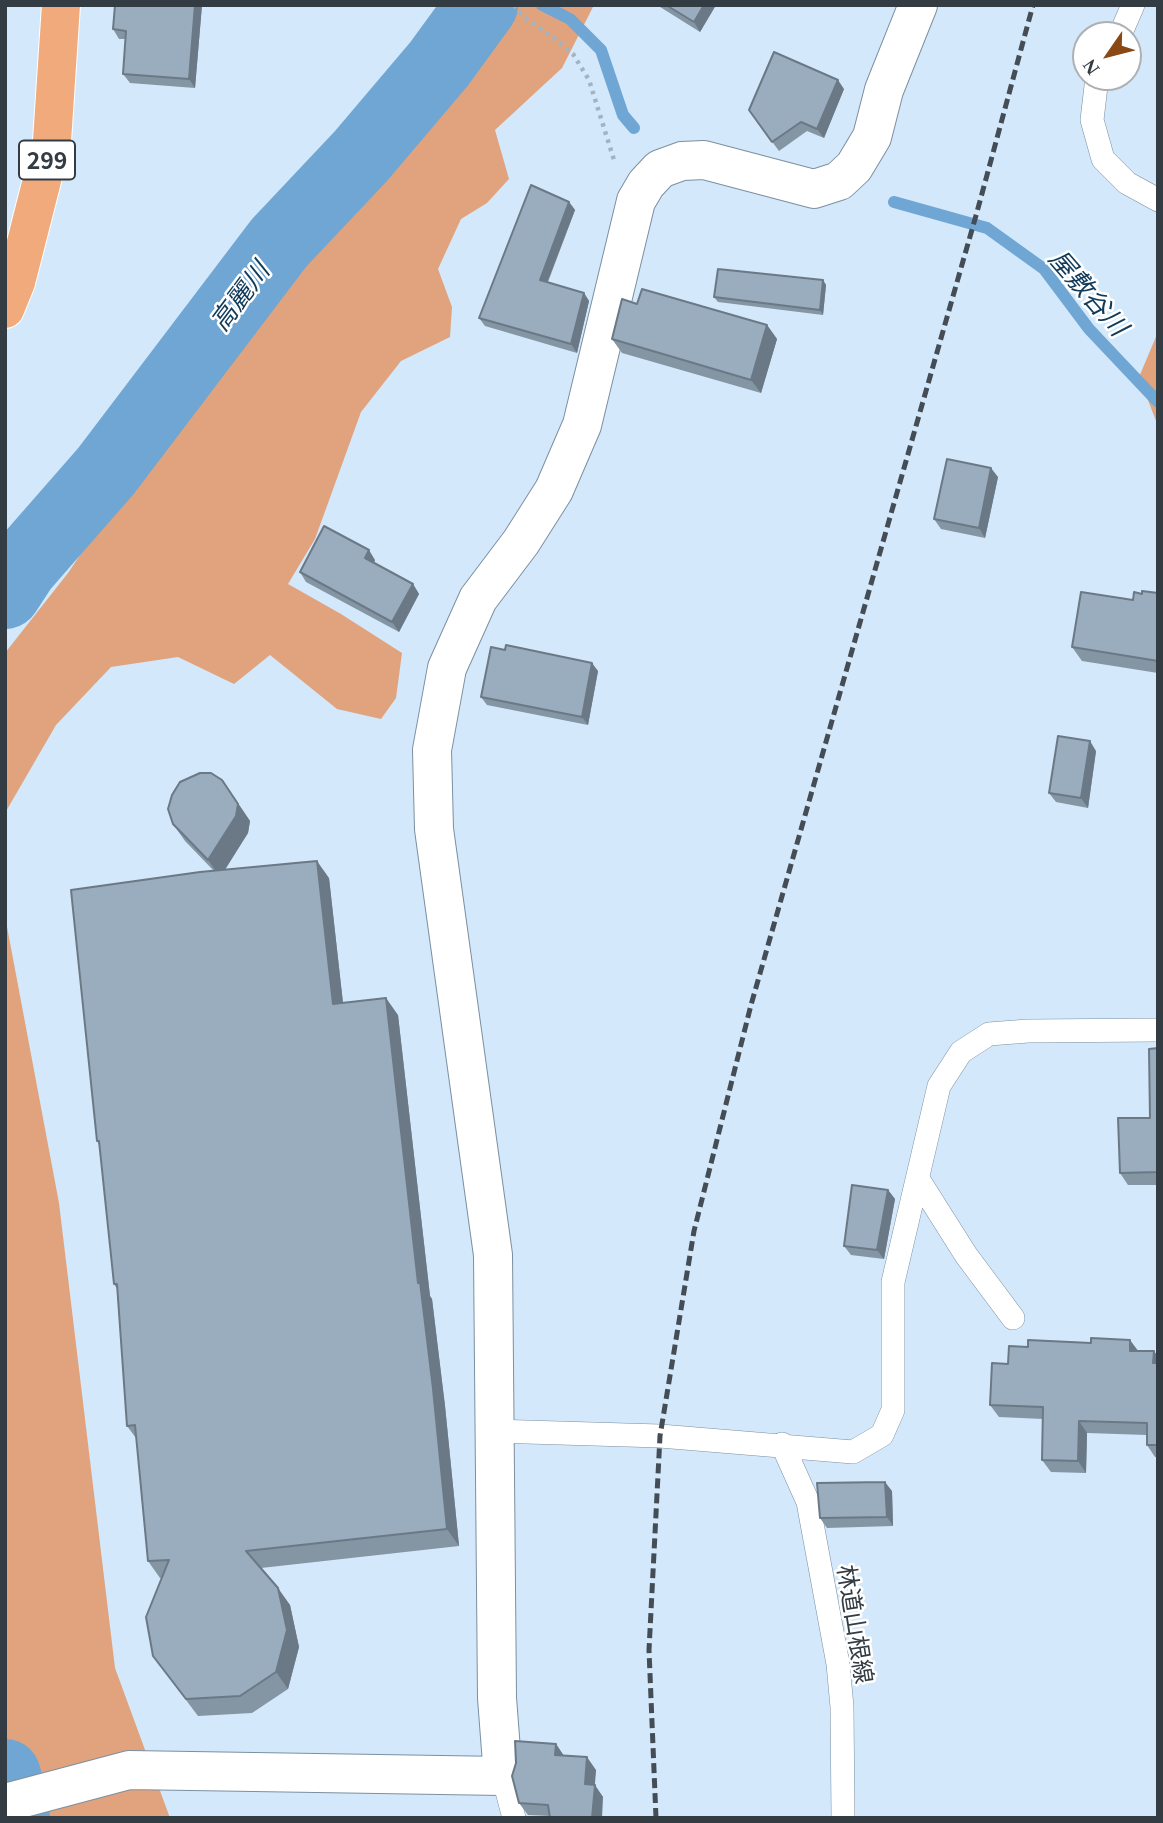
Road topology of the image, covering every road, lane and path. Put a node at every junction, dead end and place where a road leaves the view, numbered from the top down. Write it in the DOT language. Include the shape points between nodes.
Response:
graph roads {
  1 [pos="61,5"];
  2 [pos="514,5"];
  3 [pos="918,5"];
  4 [pos="1095,91"];
  5 [pos="1158,200"];
  6 [pos="629,227"];
  7 [pos="5,309"];
  8 [pos="1158,1030"];
  9 [pos="918,1179"];
  10 [pos="1013,1318"];
  11 [pos="493,1431"];
  12 [pos="782,1444"];
  13 [pos="503,1776"];
  14 [pos="5,1803"];
  15 [pos="514,1818"];
  16 [pos="843,1818"];
  1 -- 7 [label="highway, 299" via="52,141"];
  2 -- 6 [label="path" via="573,54 589,80 614,159 621,212"];
  3 -- 6 [label="street" via="884,90 872,136 854,167 839,181 814,189 704,160 682,161 660,169 646,184"];
  4 -- 5 [label="lane" via="1092,120 1103,159 1127,183"];
  6 -- 11 [label="street" via="582,425 554,490 478,599 447,668 432,750 434,829 493,1255"];
  8 -- 9 [label="lane" via="989,1034 961,1052 939,1086"];
  9 -- 10 [label="lane"];
  9 -- 12 [label="lane" via="893,1282 892,1410 882,1435 852,1452"];
  11 -- 12 [label="lane"];
  11 -- 13 [label="street" via="497,1698"];
  12 -- 16 [label="lane, 林道山根線" via="808,1502 838,1664"];
  13 -- 14 [label="street" via="129,1770"];
  13 -- 15 [label="lane"];
}
